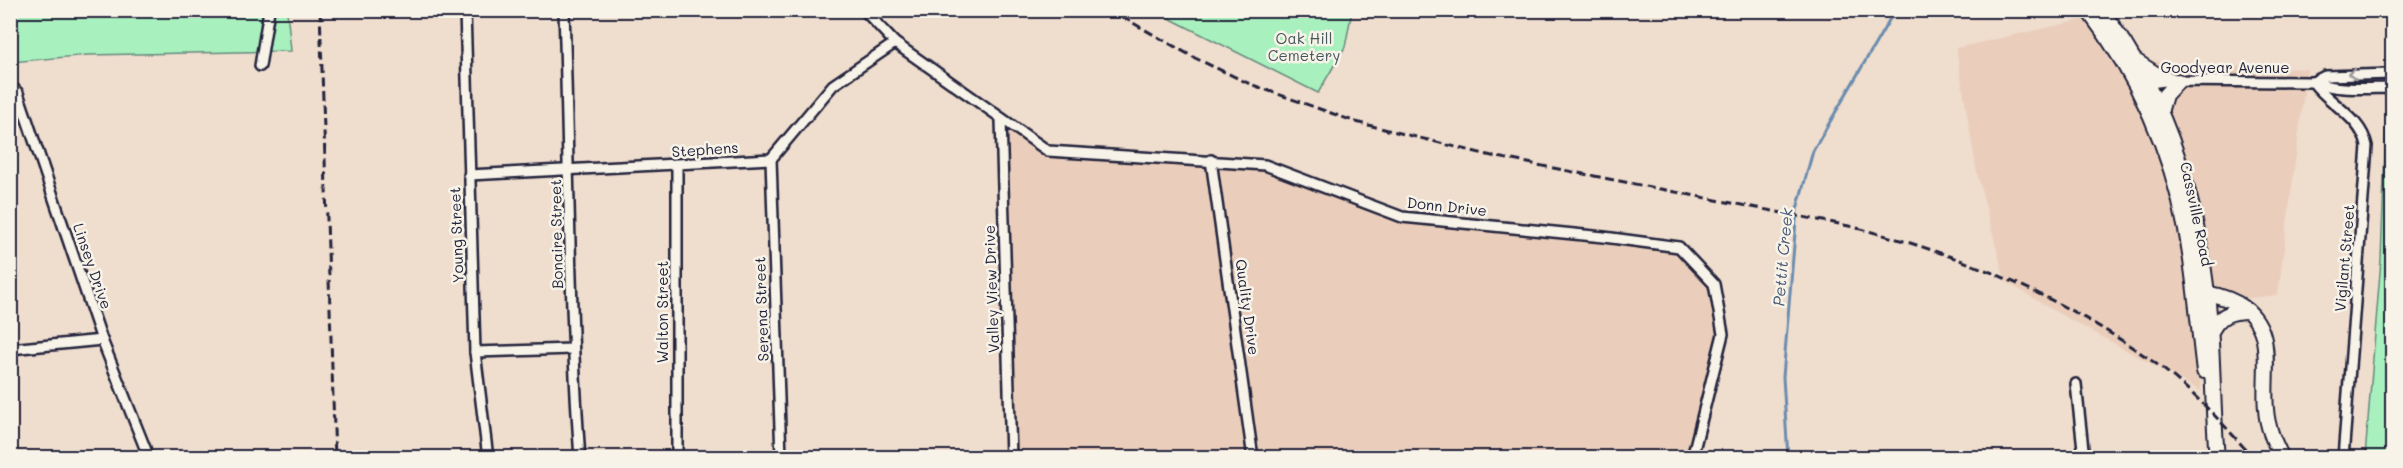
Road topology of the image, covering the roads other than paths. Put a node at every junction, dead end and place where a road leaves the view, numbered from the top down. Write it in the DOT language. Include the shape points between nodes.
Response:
graph roads {
  1 [pos="269,10"];
  2 [pos="465,10"];
  3 [pos="564,10"];
  4 [pos="864,10"];
  5 [pos="2088,10"];
  6 [pos="2101,10"];
  7 [pos="895,43"];
  8 [pos="2137,62"];
  9 [pos="260,66"];
  10 [pos="2392,74"];
  11 [pos="2175,81"];
  12 [pos="2313,82"];
  13 [pos="10,85"];
  14 [pos="2143,85"];
  15 [pos="2392,88"];
  16 [pos="2161,110"];
  17 [pos="1001,119"];
  18 [pos="771,159"];
  19 [pos="1211,160"];
  20 [pos="677,166"];
  21 [pos="570,170"];
  22 [pos="469,175"];
  23 [pos="2201,293"];
  24 [pos="2248,311"];
  25 [pos="2210,334"];
  26 [pos="102,340"];
  27 [pos="10,349"];
  28 [pos="572,349"];
  29 [pos="475,352"];
  30 [pos="2076,384"];
  31 [pos="2216,451"];
  32 [pos="149,458"];
  33 [pos="488,458"];
  34 [pos="580,458"];
  35 [pos="677,458"];
  36 [pos="781,458"];
  37 [pos="1011,458"];
  38 [pos="1254,458"];
  39 [pos="1692,458"];
  40 [pos="2084,458"];
  41 [pos="2282,458"];
  42 [pos="2343,458"];
  1 -- 9 [label="street"];
  2 -- 22 [label="street, Young Street"];
  3 -- 21 [label="street, Bonaire Street"];
  4 -- 7 [label="street, Donn Drive"];
  5 -- 14 [label="main road, Cassville Road"];
  6 -- 8 [label="main road, Cassville Road"];
  7 -- 17 [label="street, Donn Drive"];
  7 -- 18 [label="street" via="833,85"];
  8 -- 11 [label="main road"];
  8 -- 14 [label="main road, Cassville Road"];
  10 -- 12 [label="street, Goodyear Avenue, one-way" via="2325,76"];
  11 -- 12 [label="street, Goodyear Avenue"];
  11 -- 14 [label="street, Goodyear Avenue"];
  11 -- 16 [label="main road"];
  12 -- 15 [label="street, Goodyear Avenue" via="2346,88"];
  12 -- 42 [label="street, Vigilant Street" via="2355,122 2367,146"];
  13 -- 26 [label="street, Linsey Drive" via="18,93"];
  14 -- 16 [label="main road, Cassville Road"];
  14 -- 23 [label="main road, Cassville Road" via="2176,184"];
  16 -- 23 [label="main road, Cassville Road" via="2195,216"];
  17 -- 19 [label="street, Donn Drive" via="1048,151"];
  17 -- 37 [label="street, Valley View Drive"];
  18 -- 20 [label="street, Stephens"];
  18 -- 36 [label="street, Serena Street"];
  19 -- 38 [label="street, Quality Drive"];
  19 -- 39 [label="street, Donn Drive" via="1265,165 1402,217 1679,247 1714,284 1723,334"];
  20 -- 21 [label="street, Stephens"];
  20 -- 35 [label="street, Walton Street"];
  21 -- 22 [label="street, Stephens"];
  21 -- 28 [label="street, Bonaire Street"];
  22 -- 29 [label="street, Young Street"];
  23 -- 24 [label="main road" via="2227,299"];
  23 -- 25 [label="main road, Cassville Road"];
  23 -- 31 [label="main road, Cassville Road" via="2209,421"];
  24 -- 25 [label="main road" via="2221,316"];
  24 -- 41 [label="main road" via="2264,337 2267,418"];
  25 -- 31 [label="main road, Cassville Road"];
  26 -- 27 [label="street"];
  26 -- 32 [label="street, Linsey Drive"];
  28 -- 29 [label="street"];
  28 -- 34 [label="street, Bonaire Street"];
  29 -- 33 [label="street, Young Street"];
  30 -- 40 [label="street"];
}
